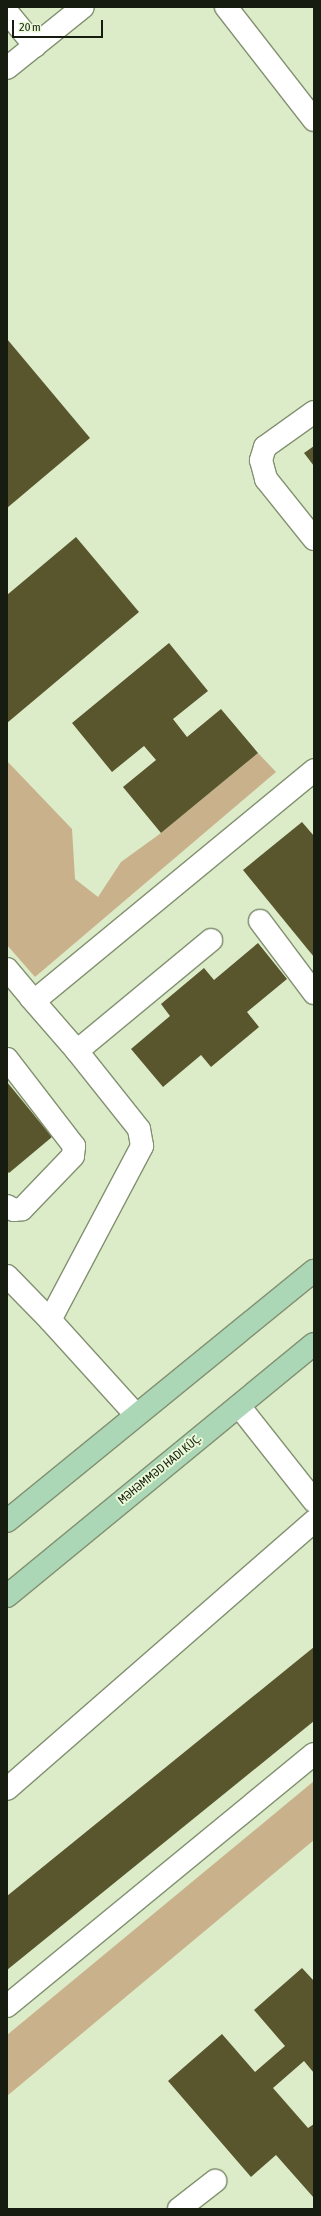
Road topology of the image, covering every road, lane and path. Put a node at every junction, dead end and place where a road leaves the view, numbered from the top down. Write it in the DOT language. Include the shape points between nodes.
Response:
graph roads {
  1 [pos="83,7"];
  2 [pos="226,7"];
  3 [pos="7,12"];
  4 [pos="36,46"];
  5 [pos="7,68"];
  6 [pos="314,120"];
  7 [pos="314,412"];
  8 [pos="314,539"];
  9 [pos="314,770"];
  10 [pos="260,921"];
  11 [pos="211,940"];
  12 [pos="7,969"];
  13 [pos="314,993"];
  14 [pos="31,998"];
  15 [pos="77,1051"];
  16 [pos="7,1059"];
  17 [pos="7,1206"];
  18 [pos="314,1271"];
  19 [pos="7,1276"];
  20 [pos="50,1320"];
  21 [pos="314,1344"];
  22 [pos="239,1406"];
  23 [pos="136,1416"];
  24 [pos="314,1501"];
  25 [pos="7,1521"];
  26 [pos="314,1521"];
  27 [pos="7,1596"];
  28 [pos="314,1754"];
  29 [pos="7,1789"];
  30 [pos="7,2006"];
  31 [pos="215,2181"];
  32 [pos="179,2209"];
  1 -- 4 [label="street"];
  2 -- 6 [label="street"];
  3 -- 4 [label="street"];
  4 -- 5 [label="street"];
  7 -- 8 [label="street" via="265,447 261,460 266,478"];
  9 -- 14 [label="street" via="39,997"];
  10 -- 13 [label="street"];
  11 -- 15 [label="street"];
  12 -- 14 [label="street"];
  14 -- 15 [label="street"];
  15 -- 20 [label="street" via="139,1129 142,1146"];
  16 -- 17 [label="street" via="74,1146 73,1156 22,1209 14,1210"];
  18 -- 23 [label="main road"];
  19 -- 20 [label="street"];
  20 -- 23 [label="street"];
  21 -- 22 [label="main road, MƏHƏMMƏD HADI KÜÇ."];
  22 -- 24 [label="street"];
  22 -- 27 [label="main road, MƏHƏMMƏD HADI KÜÇ."];
  23 -- 25 [label="main road"];
  26 -- 29 [label="street"];
  28 -- 30 [label="street"];
  31 -- 32 [label="street"];
}
